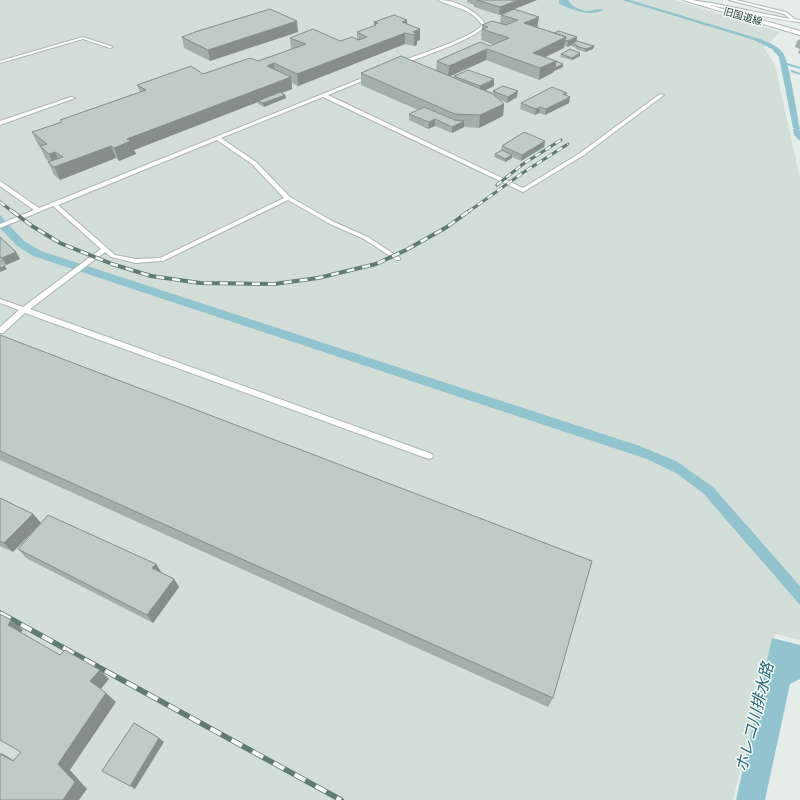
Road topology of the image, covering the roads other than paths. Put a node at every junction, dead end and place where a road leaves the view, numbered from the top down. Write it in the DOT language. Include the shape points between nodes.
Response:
graph roads {
  1 [pos="440,0"];
  2 [pos="731,0"];
  3 [pos="688,1"];
  4 [pos="736,14"];
  5 [pos="793,19"];
  6 [pos="800,21"];
  7 [pos="800,30"];
  8 [pos="800,33"];
  9 [pos="112,47"];
  10 [pos="0,62"];
  11 [pos="395,66"];
  12 [pos="374,74"];
  13 [pos="324,95"];
  14 [pos="662,95"];
  15 [pos="73,98"];
  16 [pos="0,122"];
  17 [pos="217,138"];
  18 [pos="0,184"];
  19 [pos="288,198"];
  20 [pos="54,204"];
  21 [pos="38,210"];
  22 [pos="0,226"];
  23 [pos="105,249"];
  24 [pos="398,259"];
  25 [pos="0,301"];
  26 [pos="24,310"];
  27 [pos="0,331"];
  28 [pos="429,456"];
  1 -- 11 [label="lane" via="474,13 484,25 467,37"];
  2 -- 5 [label="lane" via="785,13"];
  3 -- 4 [label="street, 旧国道線"];
  3 -- 5 [label="lane"];
  4 -- 7 [label="street"];
  4 -- 8 [label="street, 旧国道線"];
  5 -- 6 [label="lane"];
  9 -- 10 [label="lane" via="83,38"];
  12 -- 13 [label="lane"];
  13 -- 14 [label="lane" via="523,190 582,154"];
  13 -- 17 [label="lane"];
  15 -- 16 [label="lane"];
  17 -- 19 [label="lane" via="254,162"];
  17 -- 20 [label="lane"];
  18 -- 21 [label="lane"];
  19 -- 23 [label="lane" via="161,260 136,261 113,256"];
  19 -- 24 [label="lane" via="332,223 366,238"];
  20 -- 21 [label="lane"];
  20 -- 23 [label="lane"];
  21 -- 22 [label="lane"];
  23 -- 26 [label="lane"];
  25 -- 26 [label="lane"];
  26 -- 27 [label="lane"];
  26 -- 28 [label="lane"];
}
